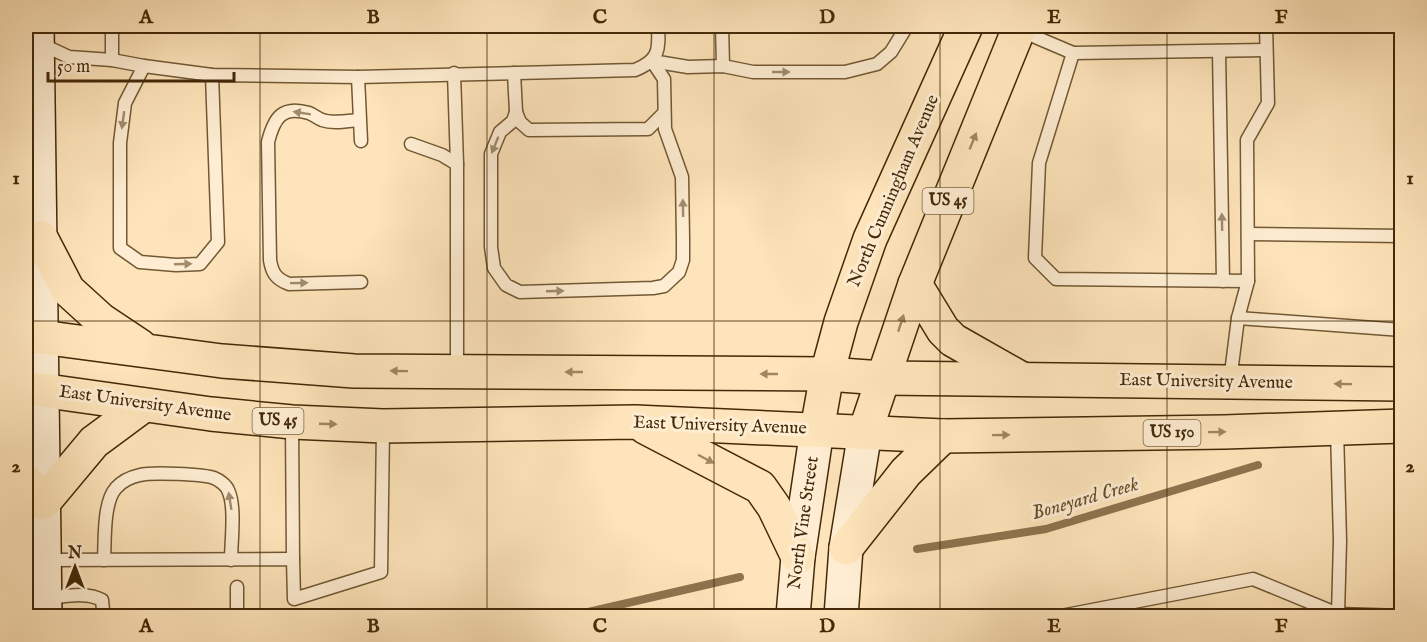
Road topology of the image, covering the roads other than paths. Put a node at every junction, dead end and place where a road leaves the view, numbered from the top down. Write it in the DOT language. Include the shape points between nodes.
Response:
graph roads {
  1 [pos="112,26"];
  2 [pos="658,26"];
  3 [pos="722,26"];
  4 [pos="907,26"];
  5 [pos="966,26"];
  6 [pos="1266,26"];
  7 [pos="1019,28"];
  8 [pos="37,34"];
  9 [pos="1266,50"];
  10 [pos="1219,51"];
  11 [pos="1073,53"];
  12 [pos="112,60"];
  13 [pos="652,61"];
  14 [pos="144,66"];
  15 [pos="723,66"];
  16 [pos="514,73"];
  17 [pos="454,74"];
  18 [pos="212,75"];
  19 [pos="358,77"];
  20 [pos="516,112"];
  21 [pos="664,113"];
  22 [pos="359,120"];
  23 [pos="362,141"];
  24 [pos="411,144"];
  25 [pos="457,164"];
  26 [pos="1248,234"];
  27 [pos="1401,236"];
  28 [pos="33,245"];
  29 [pos="1223,281"];
  30 [pos="1248,281"];
  31 [pos="362,282"];
  32 [pos="915,284"];
  33 [pos="1238,318"];
  34 [pos="1401,330"];
  35 [pos="33,336"];
  36 [pos="149,352"];
  37 [pos="457,372"];
  38 [pos="827,374"];
  39 [pos="882,378"];
  40 [pos="1022,379"];
  41 [pos="1230,382"];
  42 [pos="1401,384"];
  43 [pos="33,389"];
  44 [pos="144,405"];
  45 [pos="292,422"];
  46 [pos="635,422"];
  47 [pos="383,426"];
  48 [pos="1401,426"];
  49 [pos="1337,428"];
  50 [pos="817,430"];
  51 [pos="865,432"];
  52 [pos="943,436"];
  53 [pos="34,492"];
  54 [pos="846,548"];
  55 [pos="798,557"];
  56 [pos="293,559"];
  57 [pos="44,560"];
  58 [pos="104,560"];
  59 [pos="231,560"];
  60 [pos="237,587"];
  61 [pos="45,607"];
  62 [pos="103,610"];
  63 [pos="1338,615"];
  64 [pos="237,616"];
  65 [pos="793,616"];
  66 [pos="841,616"];
  67 [pos="1062,616"];
  68 [pos="1401,616"];
  1 -- 12 [label="lane"];
  2 -- 13 [label="lane" via="659,45"];
  3 -- 15 [label="lane"];
  15 -- 4 [label="lane, one-way" via="753,72 844,72 877,64 891,52"];
  5 -- 38 [label="main road, North Cunningham Avenue / US 45" via="870,238"];
  6 -- 9 [label="lane"];
  7 -- 11 [label="lane"];
  32 -- 7 [label="main road, US 45, one-way"];
  8 -- 12 [label="lane" via="69,57"];
  8 -- 28 [label="street"];
  9 -- 10 [label="lane"];
  9 -- 26 [label="lane" via="1268,103 1247,140"];
  10 -- 11 [label="lane"];
  29 -- 10 [label="lane, one-way"];
  11 -- 29 [label="lane" via="1039,163 1035,258 1056,279"];
  12 -- 14 [label="lane"];
  13 -- 15 [label="lane" via="688,67"];
  13 -- 16 [label="lane" via="635,70"];
  13 -- 21 [label="lane" via="664,79"];
  14 -- 18 [label="lane"];
  14 -- 18 [label="lane, one-way" via="126,103 120,153 120,248 140,262 200,264 218,242"];
  16 -- 17 [label="lane"];
  16 -- 20 [label="lane"];
  17 -- 19 [label="lane"];
  17 -- 25 [label="lane"];
  18 -- 19 [label="lane"];
  19 -- 22 [label="lane"];
  20 -- 21 [label="lane" via="529,130 648,129"];
  20 -- 21 [label="lane, one-way" via="513,121 500,132 491,154 491,247 494,268 506,285 520,292 664,286 679,272 683,260 682,177 665,129"];
  22 -- 23 [label="lane"];
  22 -- 31 [label="lane, one-way" via="334,122 287,111 272,126 268,166 272,272 289,284"];
  24 -- 25 [label="lane"];
  25 -- 37 [label="lane"];
  26 -- 27 [label="lane"];
  26 -- 30 [label="lane"];
  28 -- 35 [label="street"];
  28 -- 36 [label="main road" via="68,290 101,320"];
  29 -- 30 [label="lane"];
  30 -- 33 [label="lane"];
  39 -- 32 [label="main road, US 45, one-way"];
  32 -- 40 [label="main road" via="953,340"];
  33 -- 34 [label="lane"];
  33 -- 41 [label="lane"];
  35 -- 36 [label="main road, East University Avenue"];
  35 -- 43 [label="street"];
  37 -- 36 [label="main road, East University Avenue, one-way" via="296,367"];
  38 -- 37 [label="main road, East University Avenue, one-way"];
  38 -- 39 [label="main road, East University Avenue"];
  38 -- 50 [label="main road, North Cunningham Avenue"];
  39 -- 40 [label="main road, East University Avenue"];
  39 -- 51 [label="main road, US 45"];
  40 -- 41 [label="main road, East University Avenue"];
  42 -- 41 [label="main road, East University Avenue, one-way"];
  43 -- 44 [label="main road, East University Avenue / US 45"];
  43 -- 53 [label="street"];
  44 -- 45 [label="main road, East University Avenue / US 45"];
  44 -- 53 [label="main road"];
  45 -- 47 [label="main road, East University Avenue / US 45, one-way"];
  45 -- 56 [label="lane"];
  46 -- 47 [label="main road, East University Avenue / US 45"];
  46 -- 50 [label="main road, East University Avenue / US 45"];
  46 -- 55 [label="main road, one-way" via="760,487"];
  47 -- 56 [label="lane" via="381,572 294,599"];
  48 -- 49 [label="main road, East University Avenue / US 150"];
  52 -- 49 [label="main road, East University Avenue / US 150, one-way"];
  49 -- 63 [label="lane"];
  50 -- 51 [label="main road, East University Avenue / US 45"];
  50 -- 55 [label="street, North Vine Street"];
  51 -- 52 [label="main road, East University Avenue / US 150"];
  51 -- 54 [label="street"];
  52 -- 54 [label="main road" via="906,472"];
  53 -- 57 [label="street"];
  54 -- 66 [label="street"];
  55 -- 65 [label="street, North Vine Street"];
  56 -- 59 [label="lane"];
  57 -- 58 [label="lane"];
  57 -- 61 [label="street"];
  58 -- 59 [label="lane"];
  59 -- 58 [label="lane, one-way" via="232,506 228,490 213,477 161,474 141,475 114,489 109,499"];
  60 -- 64 [label="lane"];
  61 -- 62 [label="lane" via="85,595 102,600"];
  63 -- 67 [label="lane" via="1253,579"];
  63 -- 68 [label="lane"];
}
